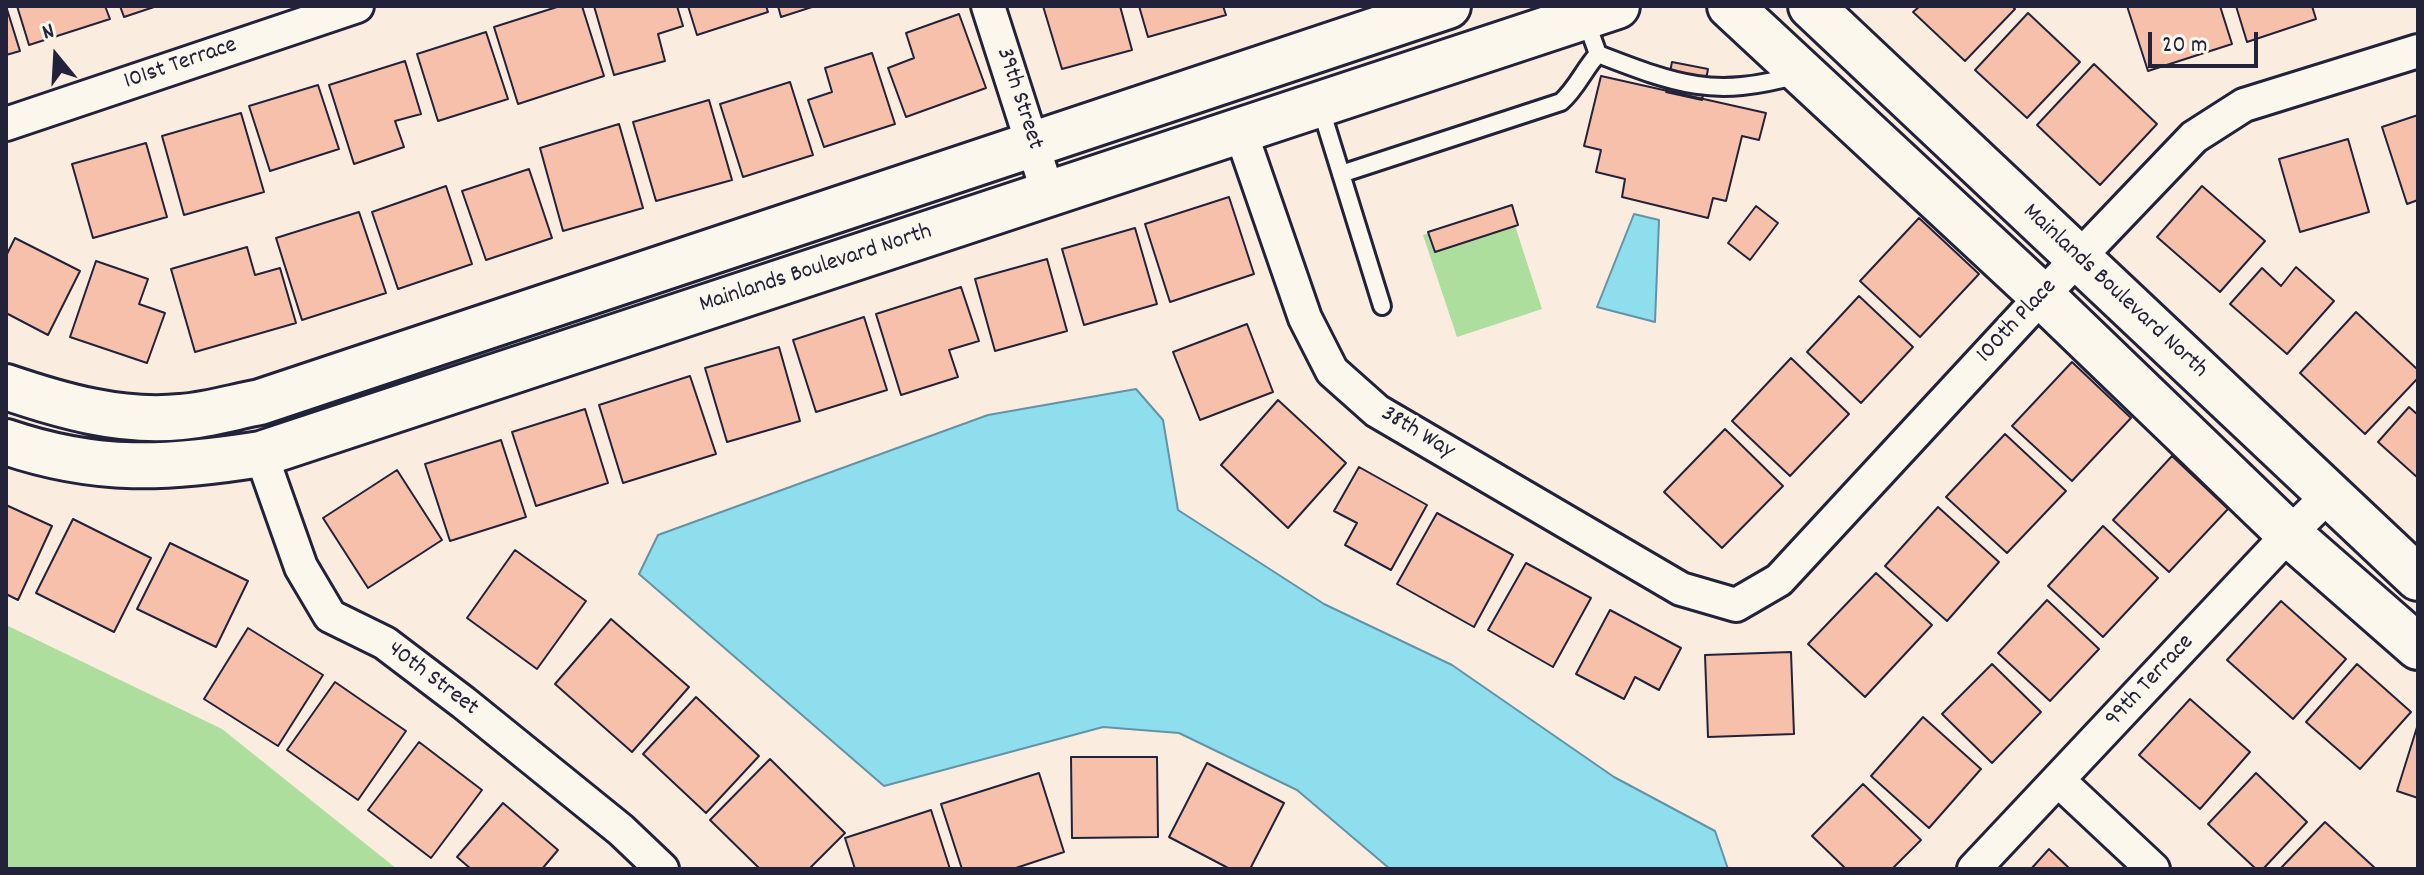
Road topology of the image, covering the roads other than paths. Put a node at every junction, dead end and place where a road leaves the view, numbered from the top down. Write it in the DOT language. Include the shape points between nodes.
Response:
graph roads {
  1 [pos="357,6"];
  2 [pos="988,6"];
  3 [pos="1448,6"];
  4 [pos="1730,6"];
  5 [pos="1811,6"];
  6 [pos="1600,26"];
  7 [pos="2418,51"];
  8 [pos="1802,74"];
  9 [pos="1319,105"];
  10 [pos="6,124"];
  11 [pos="1240,130"];
  12 [pos="1033,145"];
  13 [pos="1341,174"];
  14 [pos="1048,193"];
  15 [pos="2079,259"];
  16 [pos="2042,296"];
  17 [pos="1382,306"];
  18 [pos="6,387"];
  19 [pos="6,442"];
  20 [pos="261,454"];
  21 [pos="2329,495"];
  22 [pos="2289,534"];
  23 [pos="2418,578"];
  24 [pos="1736,605"];
  25 [pos="2418,647"];
  26 [pos="2059,781"];
  27 [pos="662,869"];
  28 [pos="1974,869"];
  29 [pos="2153,869"];
  1 -- 10 [label="street, 101st Terrace"];
  2 -- 12 [label="street, 39th Street"];
  3 -- 12 [label="street, Mainlands Boulevard North"];
  4 -- 8 [label="street"];
  5 -- 15 [label="street, Mainlands Boulevard North"];
  6 -- 8 [label="lane" via="1663,78 1734,89"];
  6 -- 9 [label="street, Mainlands Boulevard North"];
  6 -- 13 [label="lane" via="1585,68 1561,102"];
  7 -- 15 [label="street, 100th Place" via="2244,105 2194,137"];
  8 -- 16 [label="street"];
  9 -- 11 [label="street, Mainlands Boulevard North"];
  9 -- 13 [label="lane"];
  11 -- 14 [label="street, Mainlands Boulevard North"];
  11 -- 24 [label="street, 38th Way" via="1305,318 1332,371 1377,411 1681,589"];
  12 -- 14 [label="street, 39th Street"];
  12 -- 18 [label="street, Mainlands Boulevard North" via="260,402 181,417 111,416"];
  13 -- 17 [label="lane"];
  14 -- 20 [label="street, Mainlands Boulevard North"];
  15 -- 16 [label="street, 100th Place"];
  15 -- 21 [label="street, Mainlands Boulevard North"];
  16 -- 22 [label="street"];
  16 -- 24 [label="street, 100th Place" via="1779,580"];
  19 -- 20 [label="street, Mainlands Boulevard North" via="118,467 197,464"];
  20 -- 27 [label="street, 40th Street" via="301,567 330,616 385,643 464,703"];
  21 -- 22 [label="street, 99th Terrace"];
  21 -- 23 [label="street, Mainlands Boulevard North"];
  22 -- 25 [label="street"];
  22 -- 26 [label="street, 99th Terrace"];
  26 -- 28 [label="street, 99th Terrace"];
  26 -- 29 [label="street"];
}
